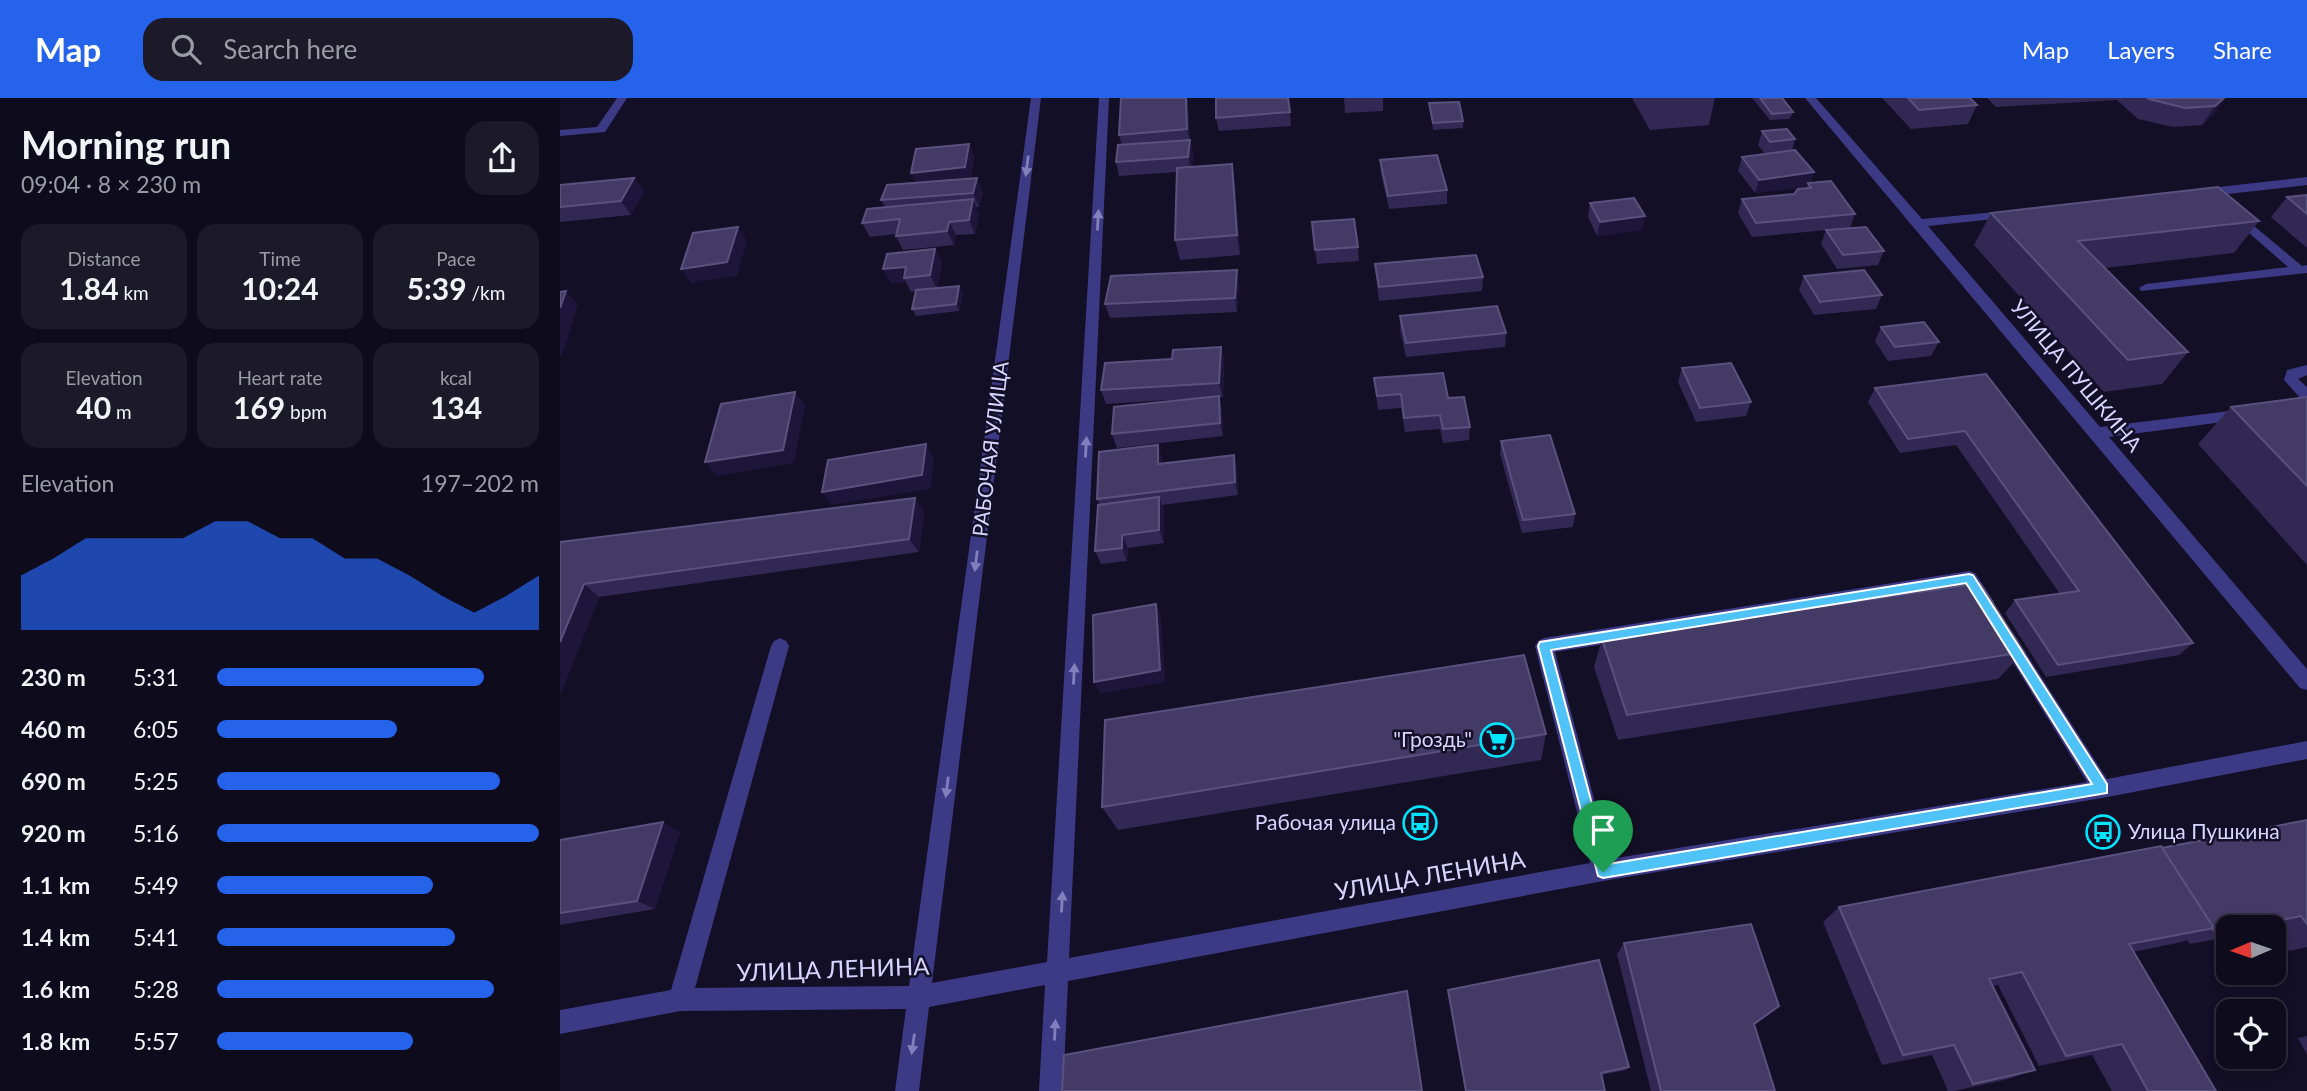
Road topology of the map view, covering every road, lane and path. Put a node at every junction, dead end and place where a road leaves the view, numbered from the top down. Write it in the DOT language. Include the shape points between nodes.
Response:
graph roads {
  1 [pos="622,98"];
  2 [pos="1036,98"];
  3 [pos="1104,98"];
  4 [pos="1810,98"];
  5 [pos="560,133"];
  6 [pos="2307,181"];
  7 [pos="2182,195"];
  8 [pos="2220,201"];
  9 [pos="2030,211"];
  10 [pos="1919,223"];
  11 [pos="2303,270"];
  12 [pos="2146,288"];
  13 [pos="2307,370"];
  14 [pos="2307,396"];
  15 [pos="2267,411"];
  16 [pos="2096,433"];
  17 [pos="780,646"];
  18 [pos="2307,682"];
  19 [pos="2307,750"];
  20 [pos="2102,789"];
  21 [pos="1603,872"];
  22 [pos="1058,970"];
  23 [pos="920,997"];
  24 [pos="680,1000"];
  25 [pos="560,1022"];
  26 [pos="907,1091"];
  27 [pos="1051,1091"];
  1 -- 5 [label="street" via="601,130"];
  2 -- 23 [label="street, РАБОЧАЯ УЛИЦА, one-way"];
  22 -- 3 [label="street, one-way"];
  4 -- 10 [label="street, УЛИЦА ПУШКИНА"];
  6 -- 8 [label="street"];
  7 -- 8 [label="street"];
  8 -- 11 [label="street"];
  9 -- 10 [label="street"];
  10 -- 16 [label="street, УЛИЦА ПУШКИНА"];
  11 -- 12 [label="street"];
  13 -- 14 [label="street" via="2292,373 2291,380"];
  15 -- 16 [label="street"];
  16 -- 18 [label="street, УЛИЦА ПУШКИНА"];
  17 -- 24 [label="street"];
  19 -- 20 [label="street, УЛИЦА ЛЕНИНА"];
  20 -- 21 [label="street, УЛИЦА ЛЕНИНА"];
  20 -- 21 [label="street" via="1969,578 1544,646"];
  21 -- 22 [label="street, УЛИЦА ЛЕНИНА"];
  22 -- 23 [label="street, УЛИЦА ЛЕНИНА"];
  27 -- 22 [label="street, one-way"];
  23 -- 24 [label="street, УЛИЦА ЛЕНИНА"];
  23 -- 26 [label="street, РАБОЧАЯ УЛИЦА, one-way"];
  24 -- 25 [label="street, УЛИЦА ЛЕНИНА"];
}
